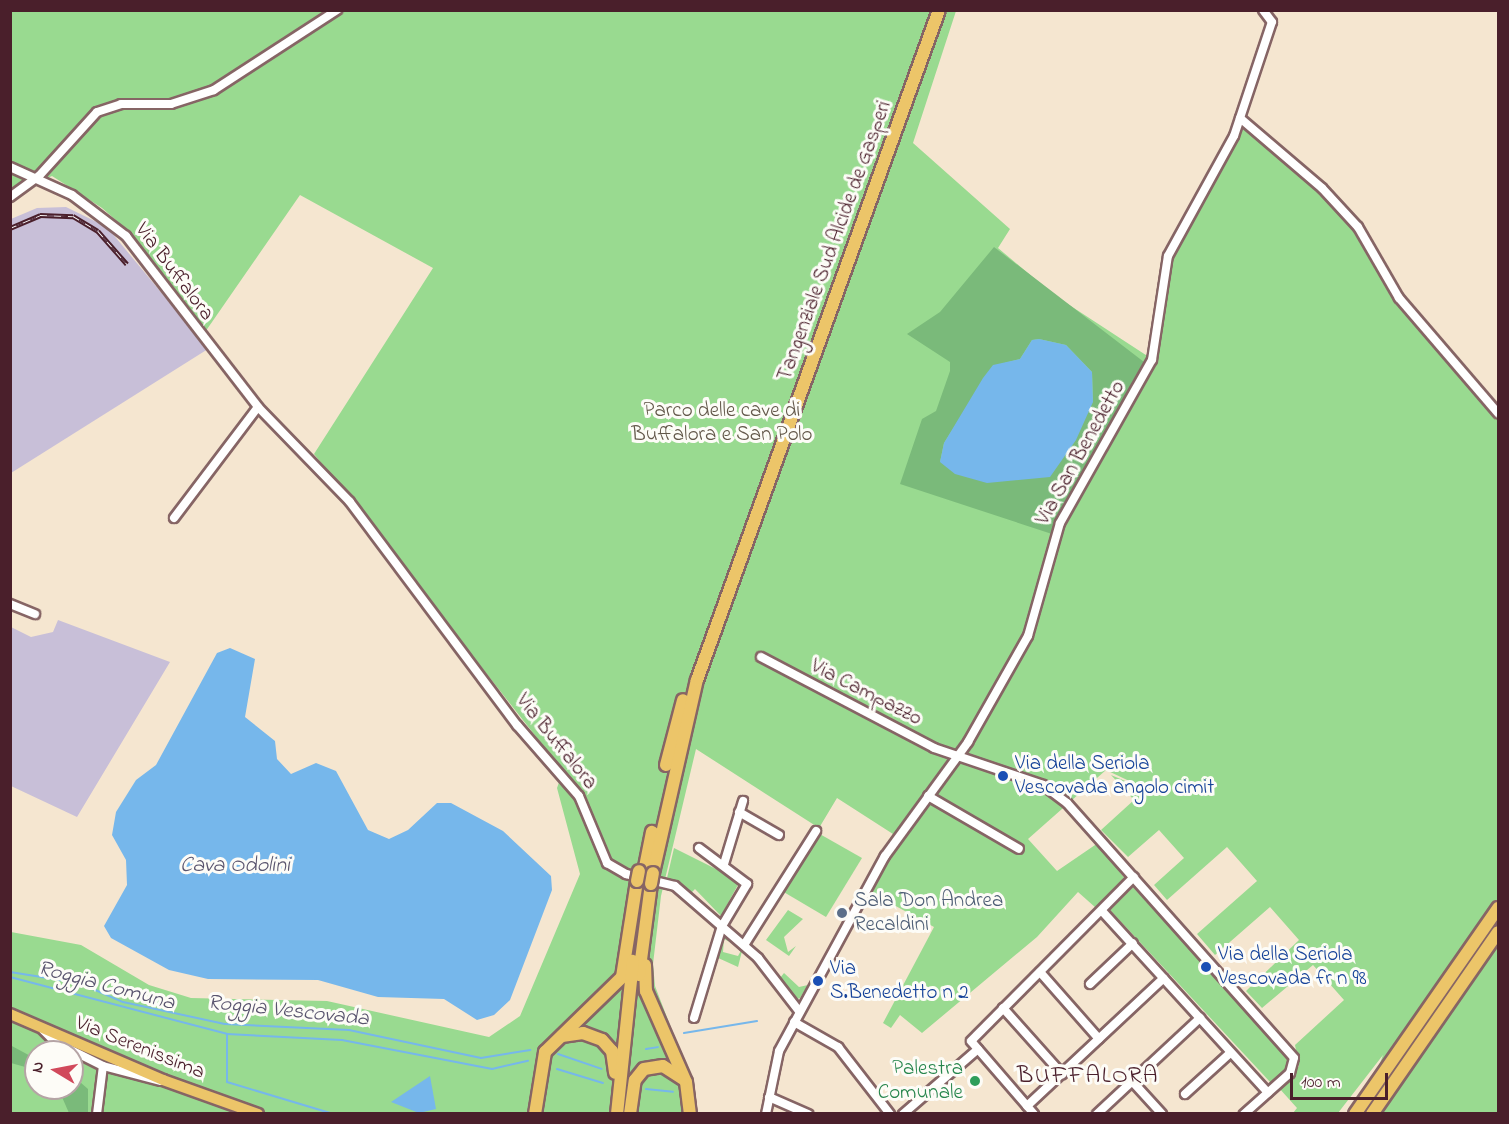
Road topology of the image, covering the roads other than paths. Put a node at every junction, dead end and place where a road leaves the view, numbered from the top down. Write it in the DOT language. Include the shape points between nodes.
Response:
graph roads {
  1 [pos="337,10"];
  2 [pos="931,10"];
  3 [pos="939,10"];
  4 [pos="1263,10"];
  5 [pos="1240,118"];
  6 [pos="10,166"];
  7 [pos="39,176"];
  8 [pos="10,197"];
  9 [pos="258,407"];
  10 [pos="1498,413"];
  11 [pos="174,518"];
  12 [pos="403,572"];
  13 [pos="393,580"];
  14 [pos="10,604"];
  15 [pos="35,615"];
  16 [pos="761,657"];
  17 [pos="956,758"];
  18 [pos="928,796"];
  19 [pos="743,801"];
  20 [pos="740,812"];
  21 [pos="816,831"];
  22 [pos="779,834"];
  23 [pos="699,848"];
  24 [pos="1019,849"];
  25 [pos="724,864"];
  26 [pos="644,877"];
  27 [pos="1134,877"];
  28 [pos="648,901"];
  29 [pos="1498,908"];
  30 [pos="1102,911"];
  31 [pos="723,926"];
  32 [pos="1498,932"];
  33 [pos="1133,943"];
  34 [pos="744,945"];
  35 [pos="1040,972"];
  36 [pos="1164,978"];
  37 [pos="1090,984"];
  38 [pos="1003,1008"];
  39 [pos="800,1011"];
  40 [pos="10,1014"];
  41 [pos="694,1018"];
  42 [pos="1200,1018"];
  43 [pos="794,1022"];
  44 [pos="43,1030"];
  45 [pos="558,1037"];
  46 [pos="1100,1039"];
  47 [pos="978,1049"];
  48 [pos="1230,1053"];
  49 [pos="103,1066"];
  50 [pos="1062,1074"];
  51 [pos="163,1080"];
  52 [pos="1131,1080"];
  53 [pos="686,1082"];
  54 [pos="1268,1093"];
  55 [pos="1185,1094"];
  56 [pos="769,1097"];
  57 [pos="1028,1106"];
  58 [pos="97,1113"];
  59 [pos="258,1113"];
  60 [pos="535,1113"];
  61 [pos="611,1113"];
  62 [pos="616,1113"];
  63 [pos="624,1113"];
  64 [pos="630,1113"];
  65 [pos="690,1113"];
  66 [pos="766,1113"];
  67 [pos="808,1113"];
  68 [pos="890,1113"];
  69 [pos="903,1113"];
  70 [pos="1034,1113"];
  71 [pos="1097,1113"];
  72 [pos="1162,1113"];
  73 [pos="1244,1113"];
  74 [pos="1355,1113"];
  75 [pos="1372,1113"];
  1 -- 7 [label="street" via="214,90 171,104 121,104 97,112"];
  2 -- 26 [label="highway, Tangenziale Sud Alcide de Gasperi" via="690,677"];
  3 -- 26 [label="highway, Tangenziale Sud Alcide de Gasperi" via="697,680"];
  4 -- 5 [label="street, Via San Benedetto" via="1272,22"];
  5 -- 10 [label="street" via="1322,188 1358,227 1399,298"];
  5 -- 17 [label="street, Via San Benedetto" via="1168,256 1147,371 1060,523 1016,661"];
  6 -- 7 [label="street, Via Buffalora"];
  7 -- 8 [label="street"];
  7 -- 9 [label="street, Via Buffalora" via="122,232"];
  9 -- 11 [label="street"];
  9 -- 12 [label="street, Via Buffalora" via="342,494"];
  12 -- 13 [label="street"];
  12 -- 31 [label="street, Via Buffalora" via="517,725 579,796 607,862 626,874 671,884"];
  14 -- 15 [label="street"];
  16 -- 17 [label="street, Via Campazzo"];
  17 -- 18 [label="street, Via San Benedetto"];
  17 -- 27 [label="street, Via Campazzo" via="1052,791"];
  18 -- 24 [label="street"];
  18 -- 39 [label="street, Via San Benedetto" via="885,856"];
  19 -- 20 [label="street"];
  20 -- 22 [label="street"];
  20 -- 25 [label="street"];
  21 -- 34 [label="street"];
  23 -- 25 [label="street"];
  25 -- 31 [label="street" via="747,884"];
  26 -- 28 [label="highway, Tangenziale Sud Alcide de Gasperi"];
  26 -- 45 [label="highway" via="622,977"];
  26 -- 62 [label="highway, Tangenziale Sud Alcide de Gasperi"];
  27 -- 30 [label="street"];
  27 -- 54 [label="street, Via Campazzo" via="1290,1052 1293,1069"];
  28 -- 53 [label="highway" via="644,984"];
  28 -- 63 [label="highway, Tangenziale Sud Alcide de Gasperi"];
  29 -- 74 [label="highway"];
  30 -- 33 [label="street"];
  30 -- 35 [label="street"];
  31 -- 34 [label="street, Via Buffalora"];
  31 -- 41 [label="street"];
  32 -- 75 [label="highway"];
  33 -- 36 [label="street"];
  33 -- 37 [label="street"];
  34 -- 39 [label="street, Via Buffalora"];
  35 -- 38 [label="street"];
  35 -- 46 [label="street"];
  36 -- 42 [label="street"];
  36 -- 46 [label="street"];
  38 -- 47 [label="street" via="971,1041"];
  38 -- 50 [label="street"];
  39 -- 43 [label="street, Via San Benedetto"];
  40 -- 44 [label="main road, Via Serenissima"];
  42 -- 48 [label="street"];
  42 -- 52 [label="street"];
  43 -- 56 [label="street, Via San Benedetto" via="772,1071"];
  43 -- 68 [label="street" via="838,1047"];
  44 -- 49 [label="street"];
  44 -- 51 [label="main road, Via Serenissima"];
  45 -- 60 [label="highway" via="541,1061"];
  45 -- 61 [label="highway" via="592,1034 612,1051"];
  46 -- 50 [label="street"];
  47 -- 57 [label="street"];
  47 -- 69 [label="street"];
  48 -- 54 [label="street"];
  48 -- 55 [label="street"];
  49 -- 51 [label="street"];
  49 -- 58 [label="street"];
  50 -- 57 [label="street"];
  51 -- 59 [label="main road, Via Serenissima"];
  52 -- 71 [label="street"];
  52 -- 72 [label="street"];
  53 -- 64 [label="highway" via="670,1068 644,1069 635,1080"];
  53 -- 65 [label="highway"];
  54 -- 73 [label="street"];
  56 -- 66 [label="street, Via San Benedetto"];
  56 -- 67 [label="street"];
  57 -- 70 [label="street"];
}
